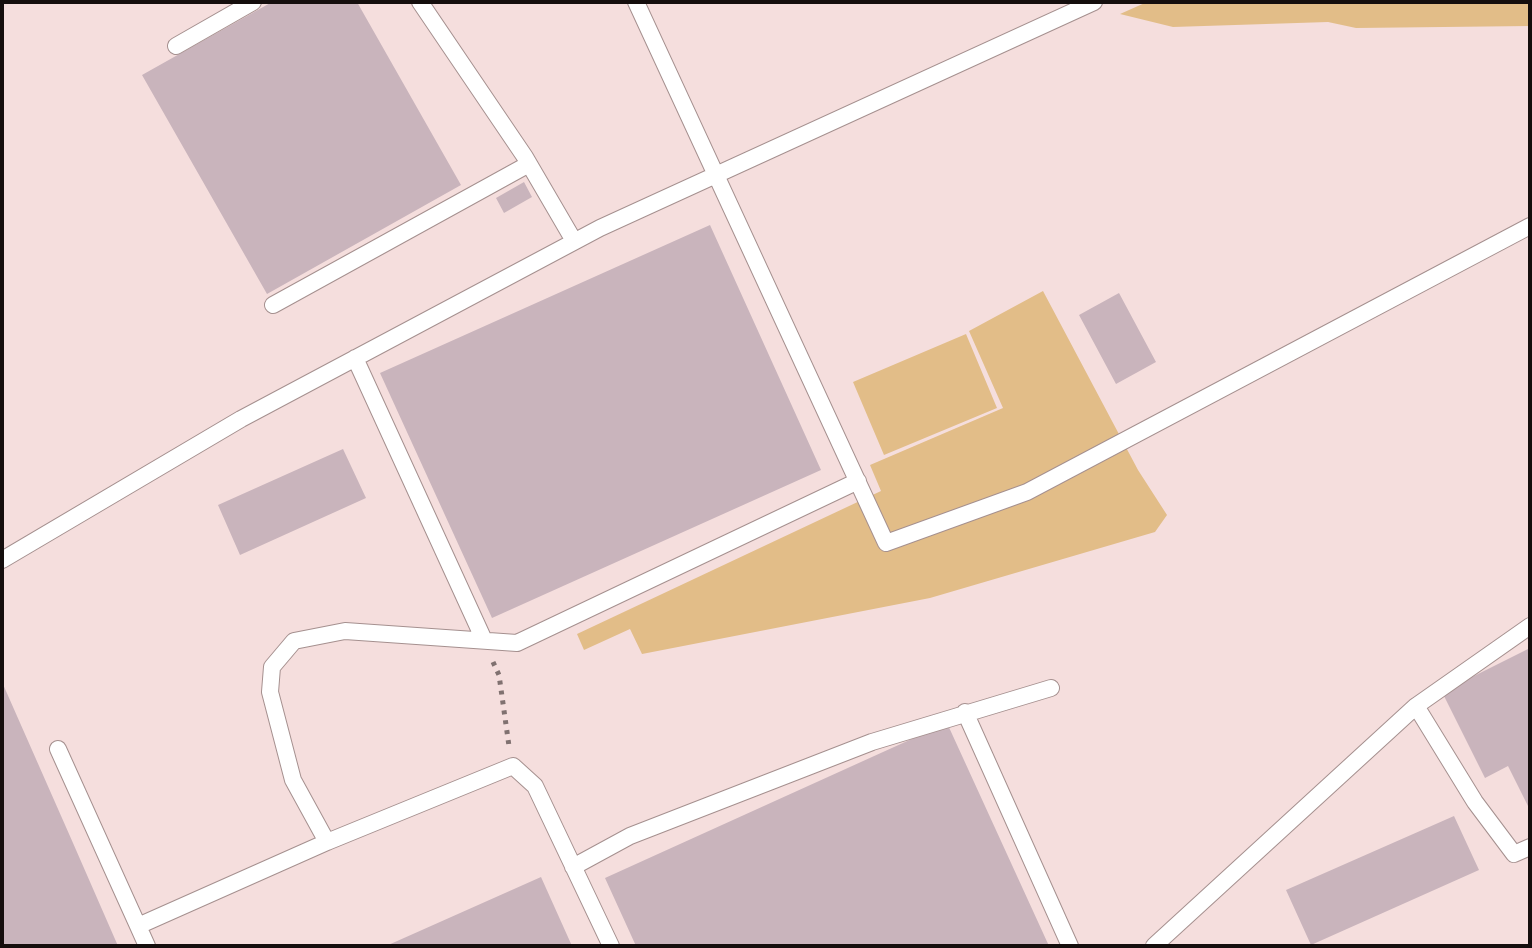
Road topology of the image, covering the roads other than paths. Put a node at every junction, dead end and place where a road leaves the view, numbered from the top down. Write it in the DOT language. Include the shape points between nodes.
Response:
graph roads {
  1 [pos="253,2"];
  2 [pos="420,2"];
  3 [pos="636,2"];
  4 [pos="1094,2"];
  5 [pos="176,46"];
  6 [pos="529,164"];
  7 [pos="715,173"];
  8 [pos="1530,226"];
  9 [pos="574,241"];
  10 [pos="273,305"];
  11 [pos="355,358"];
  12 [pos="858,481"];
  13 [pos="2,560"];
  14 [pos="1530,626"];
  15 [pos="484,640"];
  16 [pos="1051,688"];
  17 [pos="1416,706"];
  18 [pos="965,712"];
  19 [pos="58,749"];
  20 [pos="327,842"];
  21 [pos="1530,847"];
  22 [pos="573,867"];
  23 [pos="138,926"];
  24 [pos="147,946"];
  25 [pos="611,946"];
  26 [pos="1070,946"];
  27 [pos="1154,946"];
  1 -- 5 [label="lane"];
  2 -- 6 [label="lane"];
  3 -- 7 [label="lane"];
  4 -- 7 [label="lane"];
  6 -- 9 [label="lane"];
  6 -- 10 [label="lane"];
  7 -- 9 [label="lane"];
  7 -- 12 [label="lane"];
  8 -- 12 [label="lane" via="1027,492 886,543"];
  9 -- 11 [label="lane"];
  11 -- 13 [label="lane"];
  11 -- 15 [label="lane"];
  12 -- 15 [label="lane" via="517,643"];
  14 -- 17 [label="lane"];
  15 -- 20 [label="lane" via="345,631 294,641 272,667 270,692 293,780"];
  16 -- 18 [label="lane"];
  17 -- 21 [label="lane" via="1514,854"];
  17 -- 27 [label="lane"];
  18 -- 22 [label="lane" via="872,742 645,831"];
  18 -- 26 [label="lane"];
  19 -- 23 [label="lane"];
  20 -- 22 [label="lane" via="513,766 535,786"];
  20 -- 23 [label="lane"];
  22 -- 25 [label="lane"];
  23 -- 24 [label="lane"];
}
